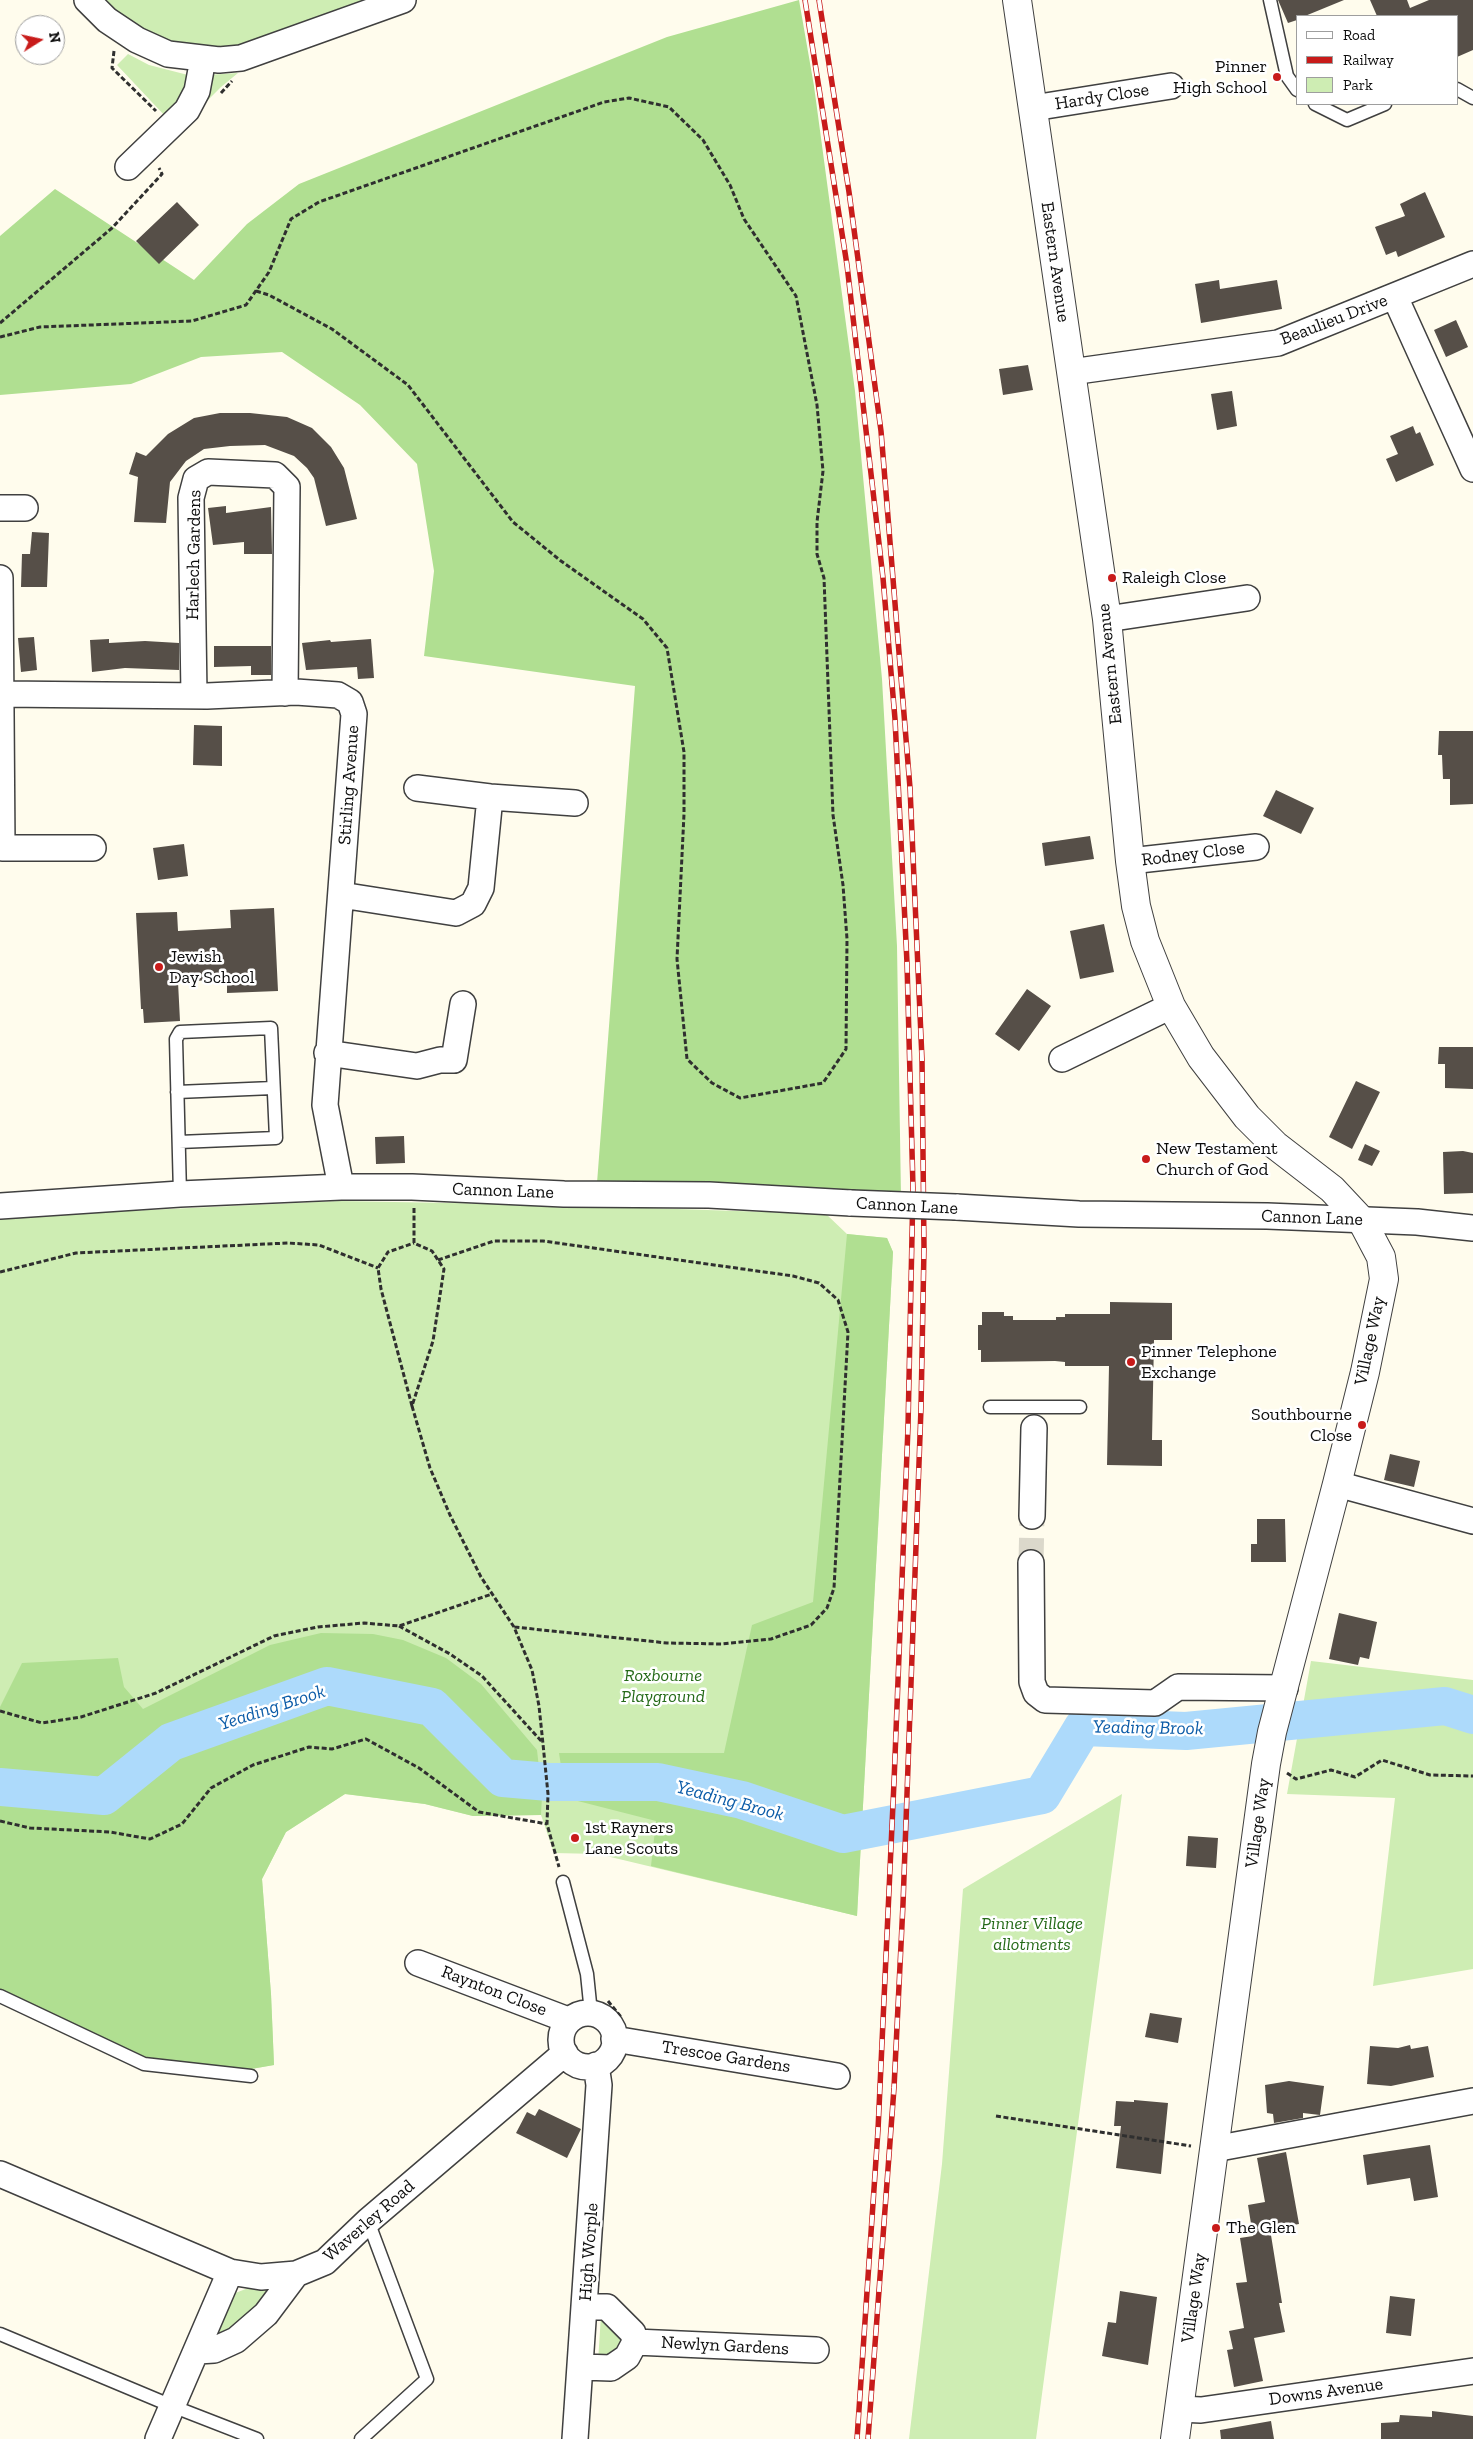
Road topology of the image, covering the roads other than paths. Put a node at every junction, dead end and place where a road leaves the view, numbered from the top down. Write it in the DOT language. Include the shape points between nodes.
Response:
graph roads {
  1 [pos="87,0"];
  2 [pos="403,0"];
  3 [pos="1017,0"];
  4 [pos="1270,0"];
  5 [pos="203,59"];
  6 [pos="1171,86"];
  7 [pos="1296,89"];
  8 [pos="1458,90"];
  9 [pos="1473,98"];
  10 [pos="1317,105"];
  11 [pos="1383,105"];
  12 [pos="1033,108"];
  13 [pos="128,167"];
  14 [pos="1473,264"];
  15 [pos="1395,297"];
  16 [pos="1071,372"];
  17 [pos="1473,469"];
  18 [pos="0,508"];
  19 [pos="25,508"];
  20 [pos="0,578"];
  21 [pos="1247,598"];
  22 [pos="1106,619"];
  23 [pos="284,693"];
  24 [pos="1,694"];
  25 [pos="194,695"];
  26 [pos="417,788"];
  27 [pos="490,797"];
  28 [pos="575,803"];
  29 [pos="1256,847"];
  30 [pos="1,848"];
  31 [pos="93,848"];
  32 [pos="1130,861"];
  33 [pos="340,895"];
  34 [pos="463,1004"];
  35 [pos="1171,1006"];
  36 [pos="327,1053"];
  37 [pos="1062,1059"];
  38 [pos="273,1088"];
  39 [pos="177,1092"];
  40 [pos="179,1142"];
  41 [pos="341,1187"];
  42 [pos="180,1194"];
  43 [pos="0,1206"];
  44 [pos="1362,1221"];
  45 [pos="1473,1228"];
  46 [pos="990,1407"];
  47 [pos="1080,1407"];
  48 [pos="1034,1418"];
  49 [pos="1337,1484"];
  50 [pos="1032,1516"];
  51 [pos="1473,1521"];
  52 [pos="1031,1563"];
  53 [pos="1278,1711"];
  54 [pos="563,1882"];
  55 [pos="418,1963"];
  56 [pos="0,1996"];
  57 [pos="589,2011"];
  58 [pos="620,2030"];
  59 [pos="565,2054"];
  60 [pos="596,2065"];
  61 [pos="251,2076"];
  62 [pos="837,2076"];
  63 [pos="1473,2101"];
  64 [pos="1214,2149"];
  65 [pos="0,2174"];
  66 [pos="368,2221"];
  67 [pos="230,2272"];
  68 [pos="296,2274"];
  69 [pos="585,2307"];
  70 [pos="0,2334"];
  71 [pos="634,2342"];
  72 [pos="816,2350"];
  73 [pos="198,2351"];
  74 [pos="582,2367"];
  75 [pos="1473,2371"];
  76 [pos="172,2406"];
  77 [pos="1179,2409"];
  78 [pos="158,2439"];
  79 [pos="257,2439"];
  80 [pos="361,2439"];
  81 [pos="575,2439"];
  82 [pos="1175,2439"];
  1 -- 5 [label="street" via="107,20 137,40 168,54"];
  2 -- 5 [label="street" via="241,58"];
  3 -- 12 [label="street, Eastern Avenue"];
  4 -- 7 [label="lane" via="1287,76"];
  5 -- 13 [label="street" via="197,90 187,110"];
  6 -- 12 [label="street, Hardy Close"];
  8 -- 9 [label="lane"];
  10 -- 11 [label="lane" via="1347,120"];
  12 -- 16 [label="street, Eastern Avenue"];
  14 -- 15 [label="street, Beaulieu Drive"];
  15 -- 16 [label="street, Beaulieu Drive" via="1278,343"];
  15 -- 17 [label="street"];
  16 -- 22 [label="street, Eastern Avenue"];
  18 -- 19 [label="street"];
  20 -- 24 [label="street"];
  21 -- 22 [label="street"];
  22 -- 32 [label="street, Eastern Avenue"];
  23 -- 25 [label="street, Stirling Avenue"];
  23 -- 25 [label="street, Harlech Gardens" via="287,487 275,475 208,472 196,479 191,498"];
  23 -- 33 [label="street, Stirling Avenue" via="338,695 350,702 354,714"];
  24 -- 25 [label="street, Stirling Avenue"];
  24 -- 30 [label="street"];
  26 -- 27 [label="street"];
  27 -- 28 [label="street"];
  27 -- 33 [label="street" via="481,888 473,904 456,913"];
  29 -- 32 [label="street, Rodney Close"];
  30 -- 31 [label="street"];
  32 -- 35 [label="street, Eastern Avenue" via="1145,941"];
  33 -- 36 [label="street, Stirling Avenue"];
  34 -- 36 [label="street" via="454,1060 417,1066"];
  35 -- 37 [label="street"];
  35 -- 44 [label="street, Eastern Avenue" via="1201,1057 1247,1117 1275,1145 1332,1189"];
  36 -- 41 [label="street, Stirling Avenue" via="325,1105"];
  38 -- 39 [label="lane"];
  38 -- 39 [label="lane" via="271,1028 236,1029 180,1032 176,1039"];
  38 -- 40 [label="lane" via="276,1138"];
  39 -- 40 [label="lane"];
  40 -- 42 [label="lane"];
  41 -- 42 [label="street, Cannon Lane"];
  41 -- 44 [label="street, Cannon Lane, bridge" via="709,1195 1079,1214 1267,1216"];
  42 -- 43 [label="street, Cannon Lane"];
  44 -- 45 [label="street, Cannon Lane"];
  44 -- 49 [label="street, Village Way" via="1381,1257 1384,1279"];
  46 -- 48 [label="lane"];
  47 -- 48 [label="lane"];
  48 -- 50 [label="street"];
  49 -- 51 [label="street"];
  49 -- 53 [label="street, Village Way"];
  52 -- 53 [label="street" via="1032,1682 1036,1692 1045,1700 1154,1703 1178,1686"];
  53 -- 64 [label="street, Village Way" via="1266,1764"];
  54 -- 57 [label="lane" via="587,1974"];
  55 -- 57 [label="street, Raynton Close"];
  56 -- 61 [label="lane" via="144,2064"];
  57 -- 58 [label="street, Raynton Close"];
  57 -- 59 [label="street" via="561,2036"];
  58 -- 60 [label="street" via="610,2055"];
  58 -- 62 [label="street, Trescoe Gardens"];
  59 -- 60 [label="street" via="578,2064"];
  59 -- 66 [label="street, Waverley Road"];
  60 -- 69 [label="street, High Worple" via="600,2085"];
  63 -- 64 [label="street"];
  64 -- 77 [label="street, Village Way"];
  65 -- 67 [label="street, Waverley Road"];
  66 -- 68 [label="street, Waverley Road" via="325,2262"];
  66 -- 80 [label="lane" via="427,2379"];
  67 -- 68 [label="street, Waverley Road" via="261,2277"];
  67 -- 73 [label="street"];
  68 -- 73 [label="street" via="266,2314 236,2340 214,2350"];
  69 -- 71 [label="street" via="607,2308 626,2324 633,2333"];
  69 -- 74 [label="street, High Worple"];
  70 -- 76 [label="lane"];
  71 -- 72 [label="street, Newlyn Gardens"];
  71 -- 74 [label="street" via="627,2357 611,2368"];
  73 -- 76 [label="street"];
  74 -- 81 [label="street, High Worple"];
  75 -- 77 [label="street, Downs Avenue" via="1201,2410"];
  76 -- 78 [label="street"];
  76 -- 79 [label="lane"];
  77 -- 82 [label="street, Village Way"];
}
